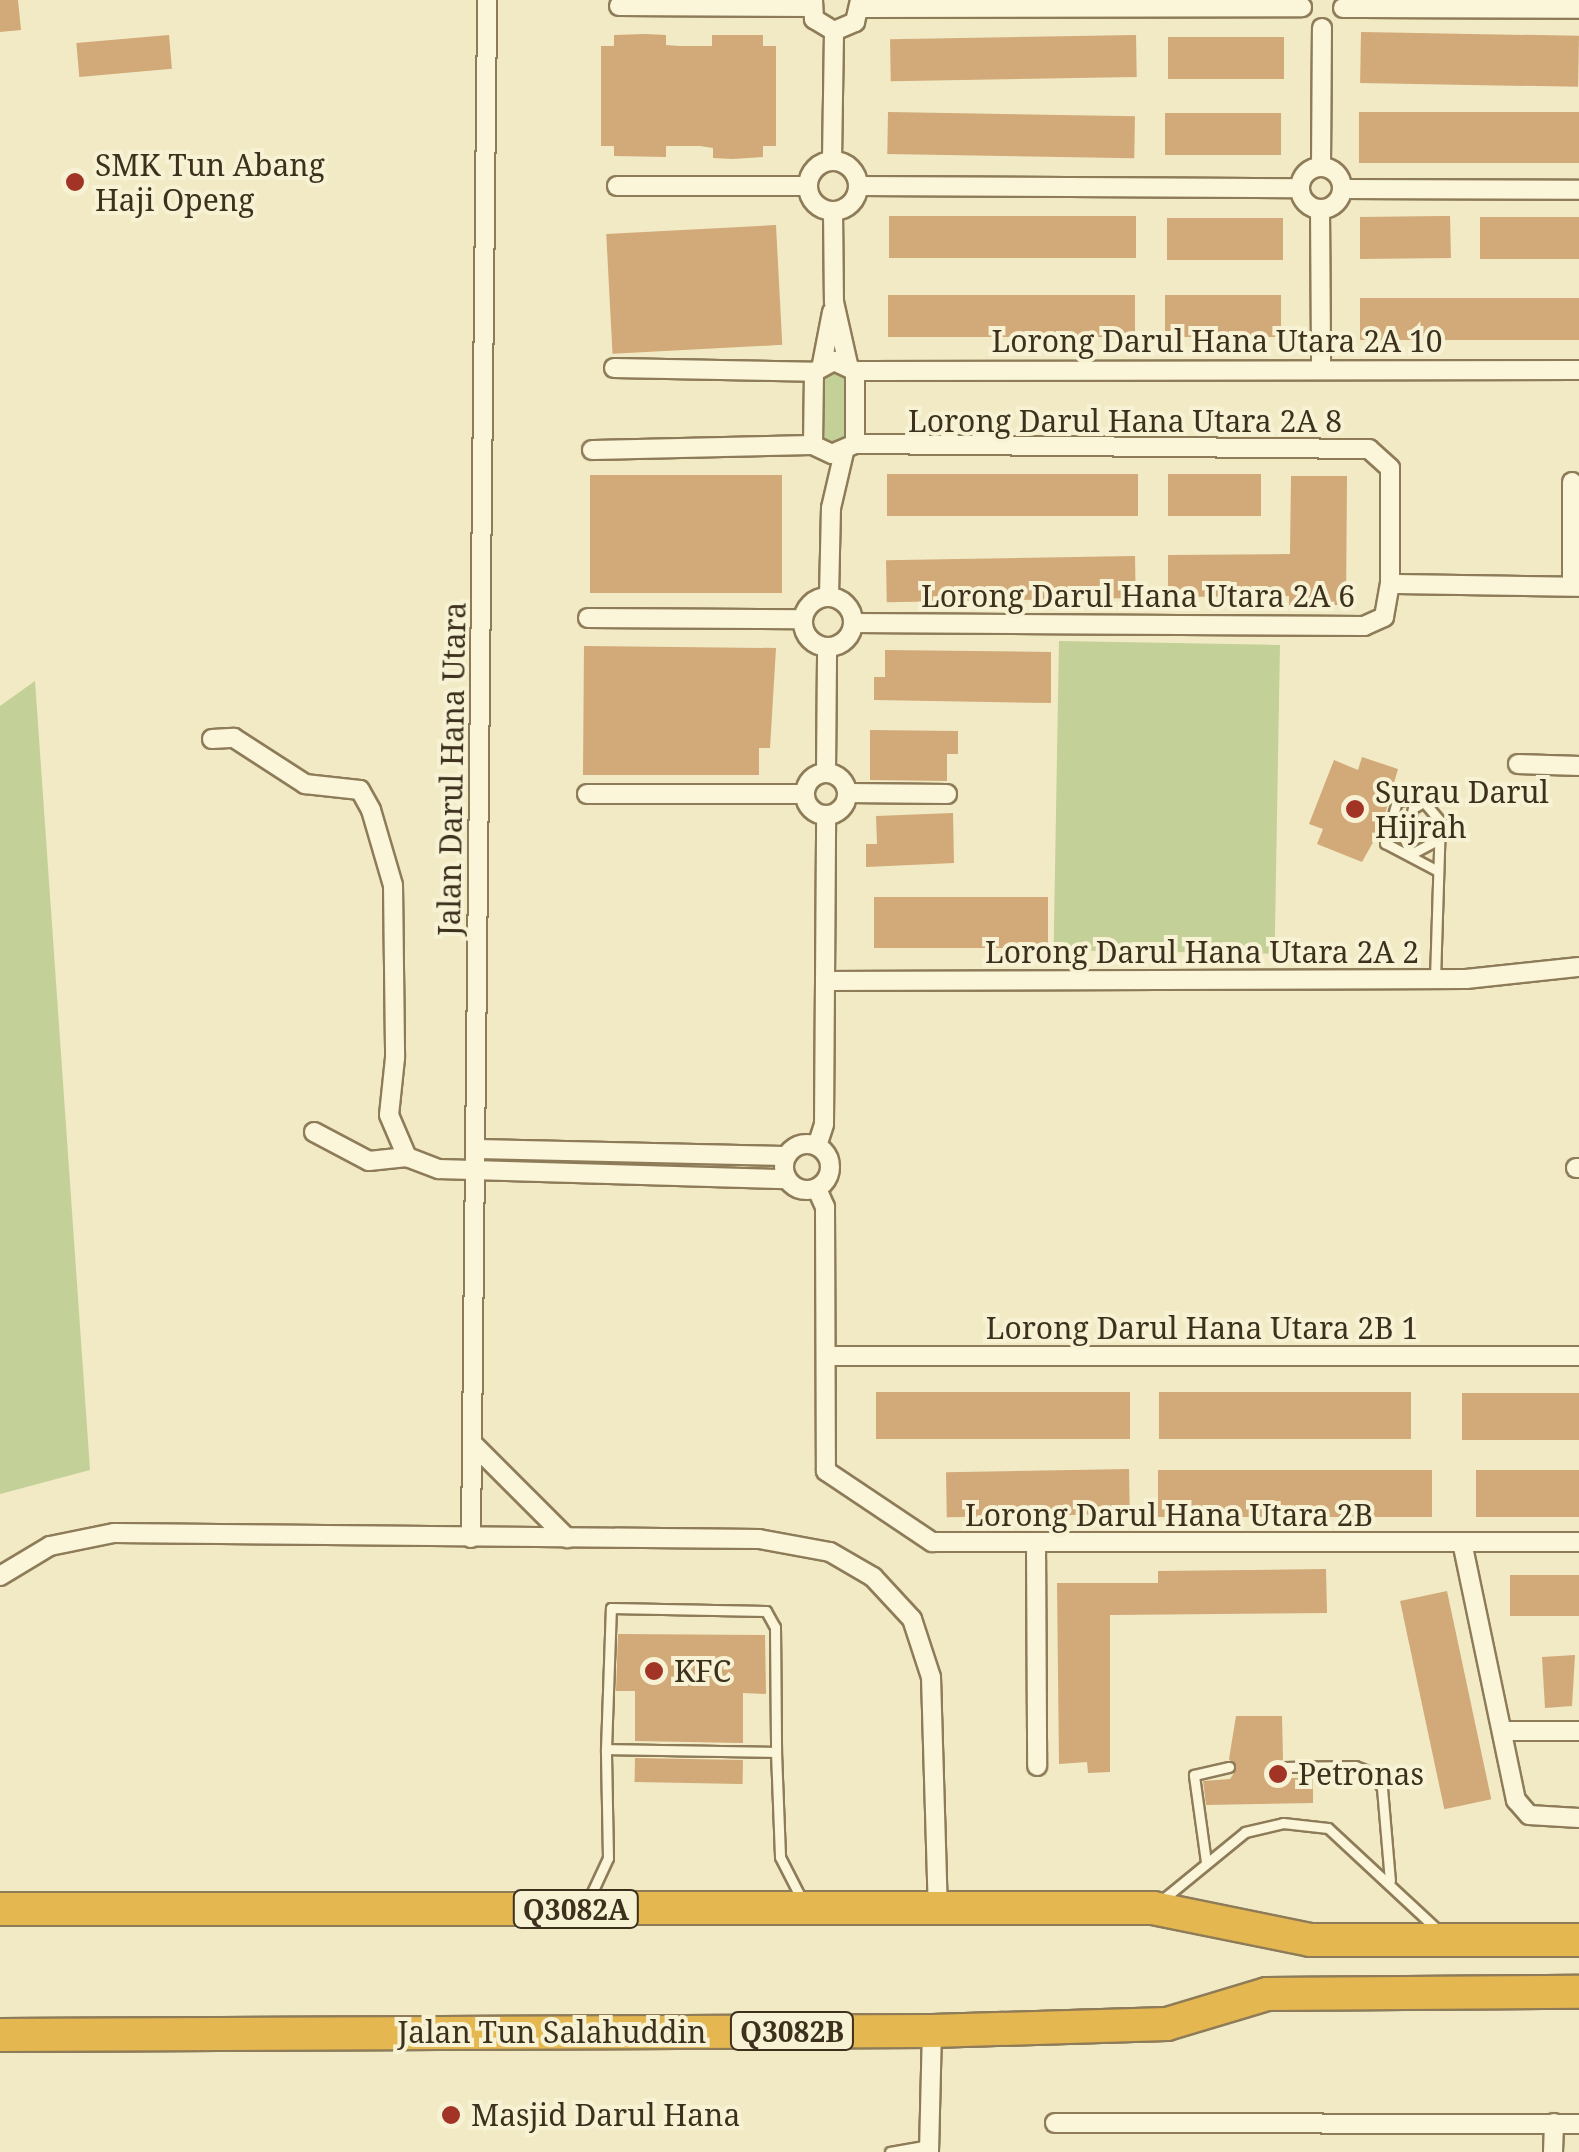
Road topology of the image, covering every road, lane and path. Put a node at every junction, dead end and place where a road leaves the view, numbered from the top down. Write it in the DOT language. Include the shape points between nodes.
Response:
graph roads {
  1 [pos="487,0"];
  2 [pos="812,4"];
  3 [pos="860,4"];
  4 [pos="1302,4"];
  5 [pos="1342,4"];
  6 [pos="619,6"];
  7 [pos="1579,9"];
  8 [pos="1322,28"];
  9 [pos="834,31"];
  10 [pos="832,160"];
  11 [pos="1320,167"];
  12 [pos="617,186"];
  13 [pos="808,186"];
  14 [pos="858,186"];
  15 [pos="1300,188"];
  16 [pos="1342,189"];
  17 [pos="1579,190"];
  18 [pos="1320,209"];
  19 [pos="833,211"];
  20 [pos="834,302"];
  21 [pos="614,368"];
  22 [pos="818,368"];
  23 [pos="852,368"];
  24 [pos="1321,369"];
  25 [pos="1579,370"];
  26 [pos="849,448"];
  27 [pos="817,449"];
  28 [pos="592,450"];
  29 [pos="1572,482"];
  30 [pos="831,508"];
  31 [pos="1390,584"];
  32 [pos="1576,586"];
  33 [pos="829,596"];
  34 [pos="588,618"];
  35 [pos="803,619"];
  36 [pos="854,622"];
  37 [pos="827,647"];
  38 [pos="212,738"];
  39 [pos="1518,764"];
  40 [pos="1579,766"];
  41 [pos="826,773"];
  42 [pos="847,793"];
  43 [pos="588,794"];
  44 [pos="805,794"];
  45 [pos="947,794"];
  46 [pos="1426,801"];
  47 [pos="826,815"];
  48 [pos="1438,838"];
  49 [pos="1412,854"];
  50 [pos="1436,870"];
  51 [pos="1579,967"];
  52 [pos="1435,979"];
  53 [pos="825,980"];
  54 [pos="314,1132"];
  55 [pos="817,1146"];
  56 [pos="476,1149"];
  57 [pos="786,1156"];
  58 [pos="407,1157"];
  59 [pos="476,1172"];
  60 [pos="786,1179"];
  61 [pos="818,1188"];
  62 [pos="826,1356"];
  63 [pos="1579,1356"];
  64 [pos="474,1444"];
  65 [pos="471,1538"];
  66 [pos="567,1538"];
  67 [pos="1036,1542"];
  68 [pos="1462,1542"];
  69 [pos="1579,1542"];
  70 [pos="0,1576"];
  71 [pos="1579,1731"];
  72 [pos="1502,1732"];
  73 [pos="606,1749"];
  74 [pos="776,1752"];
  75 [pos="1037,1766"];
  76 [pos="1283,1766"];
  77 [pos="1230,1768"];
  78 [pos="1579,1818"];
  79 [pos="1206,1862"];
  80 [pos="1390,1881"];
  81 [pos="585,1908"];
  82 [pos="806,1908"];
  83 [pos="938,1908"];
  84 [pos="1153,1908"];
  85 [pos="0,1909"];
  86 [pos="1447,1939"];
  87 [pos="1579,1940"];
  88 [pos="1579,1992"];
  89 [pos="932,2031"];
  90 [pos="0,2035"];
  91 [pos="1056,2123"];
  92 [pos="1554,2123"];
  93 [pos="1579,2124"];
  94 [pos="929,2149"];
  95 [pos="890,2152"];
  96 [pos="1553,2152"];
  1 -- 56 [label="street, Jalan Darul Hana Utara"];
  2 -- 6 [label="street"];
  2 -- 9 [label="street" via="820,25"];
  3 -- 4 [label="street"];
  3 -- 9 [label="street" via="855,22"];
  4 -- 8 [label="street" via="1307,20"];
  5 -- 7 [label="street"];
  5 -- 8 [label="street" via="1338,21"];
  8 -- 11 [label="street"];
  9 -- 10 [label="street"];
  10 -- 13 [label="street" via="816,167"];
  10 -- 14 [label="street" via="853,171"];
  11 -- 15 [label="street" via="1307,172"];
  11 -- 16 [label="street" via="1334,172"];
  12 -- 13 [label="street"];
  13 -- 19 [label="street" via="816,204"];
  14 -- 15 [label="street"];
  14 -- 19 [label="street" via="853,201"];
  15 -- 18 [label="street" via="1306,203"];
  16 -- 17 [label="street"];
  16 -- 18 [label="street" via="1336,202"];
  18 -- 24 [label="street"];
  19 -- 20 [label="street"];
  20 -- 22 [label="street"];
  20 -- 23 [label="street"];
  21 -- 22 [label="street, Lorong Darul Hana Utara 2A 10"];
  22 -- 23 [label="street, Lorong Darul Hana Utara 2A 10"];
  22 -- 27 [label="street"];
  23 -- 24 [label="street, Lorong Darul Hana Utara 2A 10"];
  23 -- 26 [label="street"];
  24 -- 25 [label="street, Lorong Darul Hana Utara 2A 10"];
  26 -- 27 [label="street, Lorong Darul Hana Utara 2A 8"];
  26 -- 30 [label="street"];
  26 -- 31 [label="street, Lorong Darul Hana Utara 2A 8" via="1369,449 1390,468"];
  27 -- 28 [label="street, Lorong Darul Hana Utara 2A 8"];
  27 -- 30 [label="street"];
  29 -- 32 [label="street"];
  30 -- 33 [label="street"];
  31 -- 32 [label="street"];
  31 -- 36 [label="street, Lorong Darul Hana Utara 2A 6" via="1384,617 1364,626"];
  33 -- 35 [label="street" via="814,601"];
  33 -- 36 [label="street" via="845,602"];
  34 -- 35 [label="street"];
  35 -- 37 [label="street" via="808,638"];
  36 -- 37 [label="street" via="846,640"];
  37 -- 41 [label="street"];
  38 -- 58 [label="street" via="234,738 305,784 360,790 371,810 393,885 396,1043 389,1115"];
  39 -- 40 [label="street"];
  41 -- 42 [label="street" via="843,781"];
  41 -- 44 [label="street" via="812,778"];
  42 -- 45 [label="street"];
  42 -- 47 [label="street" via="843,806"];
  43 -- 44 [label="street"];
  44 -- 47 [label="street" via="813,810"];
  46 -- 48 [label="lane" via="1440,822"];
  46 -- 49 [label="lane" via="1413,808 1404,832"];
  46 -- 49 [label="lane" via="1396,800 1384,834 1393,848"];
  47 -- 53 [label="street"];
  48 -- 49 [label="lane"];
  48 -- 50 [label="lane"];
  49 -- 50 [label="lane"];
  50 -- 52 [label="lane"];
  51 -- 52 [label="street, Lorong Darul Hana Utara 2A 2"];
  52 -- 53 [label="street, Lorong Darul Hana Utara 2A 2"];
  53 -- 55 [label="street" via="824,1124"];
  54 -- 58 [label="street" via="369,1161"];
  55 -- 57 [label="street" via="798,1145"];
  55 -- 61 [label="street" via="831,1167"];
  56 -- 57 [label="street"];
  56 -- 59 [label="street, Jalan Darul Hana Utara"];
  57 -- 60 [label="street"];
  58 -- 59 [label="street" via="438,1169"];
  59 -- 60 [label="street"];
  59 -- 64 [label="street, Jalan Darul Hana Utara"];
  60 -- 61 [label="street" via="798,1189"];
  61 -- 62 [label="street, Lorong Darul Hana Utara 2B" via="825,1206"];
  62 -- 63 [label="street, Lorong Darul Hana Utara 2B 1"];
  62 -- 67 [label="street, Lorong Darul Hana Utara 2B" via="824,1452 826,1471 836,1482 932,1542"];
  64 -- 65 [label="street, Jalan Darul Hana Utara"];
  64 -- 66 [label="street"];
  65 -- 66 [label="street"];
  65 -- 70 [label="street" via="114,1533 50,1546"];
  66 -- 83 [label="street" via="759,1540 830,1552 873,1578 912,1619 932,1677"];
  67 -- 68 [label="street, Lorong Darul Hana Utara 2B"];
  67 -- 75 [label="street"];
  68 -- 69 [label="street, Lorong Darul Hana Utara 2B"];
  68 -- 72 [label="street"];
  71 -- 72 [label="street"];
  72 -- 78 [label="street" via="1521,1809 1543,1818"];
  73 -- 74 [label="lane"];
  73 -- 74 [label="lane" via="606,1618 611,1608 630,1608 766,1611 775,1628"];
  73 -- 81 [label="lane" via="608,1858"];
  74 -- 82 [label="lane" via="780,1857"];
  76 -- 80 [label="lane" via="1356,1766 1372,1773 1382,1788"];
  77 -- 79 [label="lane" via="1194,1775"];
  79 -- 80 [label="lane" via="1246,1832 1283,1822 1328,1828"];
  79 -- 84 [label="lane"];
  80 -- 86 [label="lane"];
  81 -- 82 [label="highway, Q3082A"];
  81 -- 85 [label="highway, Q3082A"];
  82 -- 83 [label="highway, Q3082A"];
  83 -- 84 [label="highway, Q3082A"];
  84 -- 86 [label="highway, Q3082A" via="1310,1940"];
  86 -- 87 [label="highway, Q3082A"];
  88 -- 89 [label="highway, Jalan Tun Salahuddin / Q3082B" via="1267,1994 1167,2024"];
  89 -- 90 [label="highway, Jalan Tun Salahuddin / Q3082B"];
  89 -- 94 [label="street"];
  91 -- 92 [label="street"];
  92 -- 93 [label="street"];
  92 -- 96 [label="street"];
  94 -- 95 [label="lane"];
}
